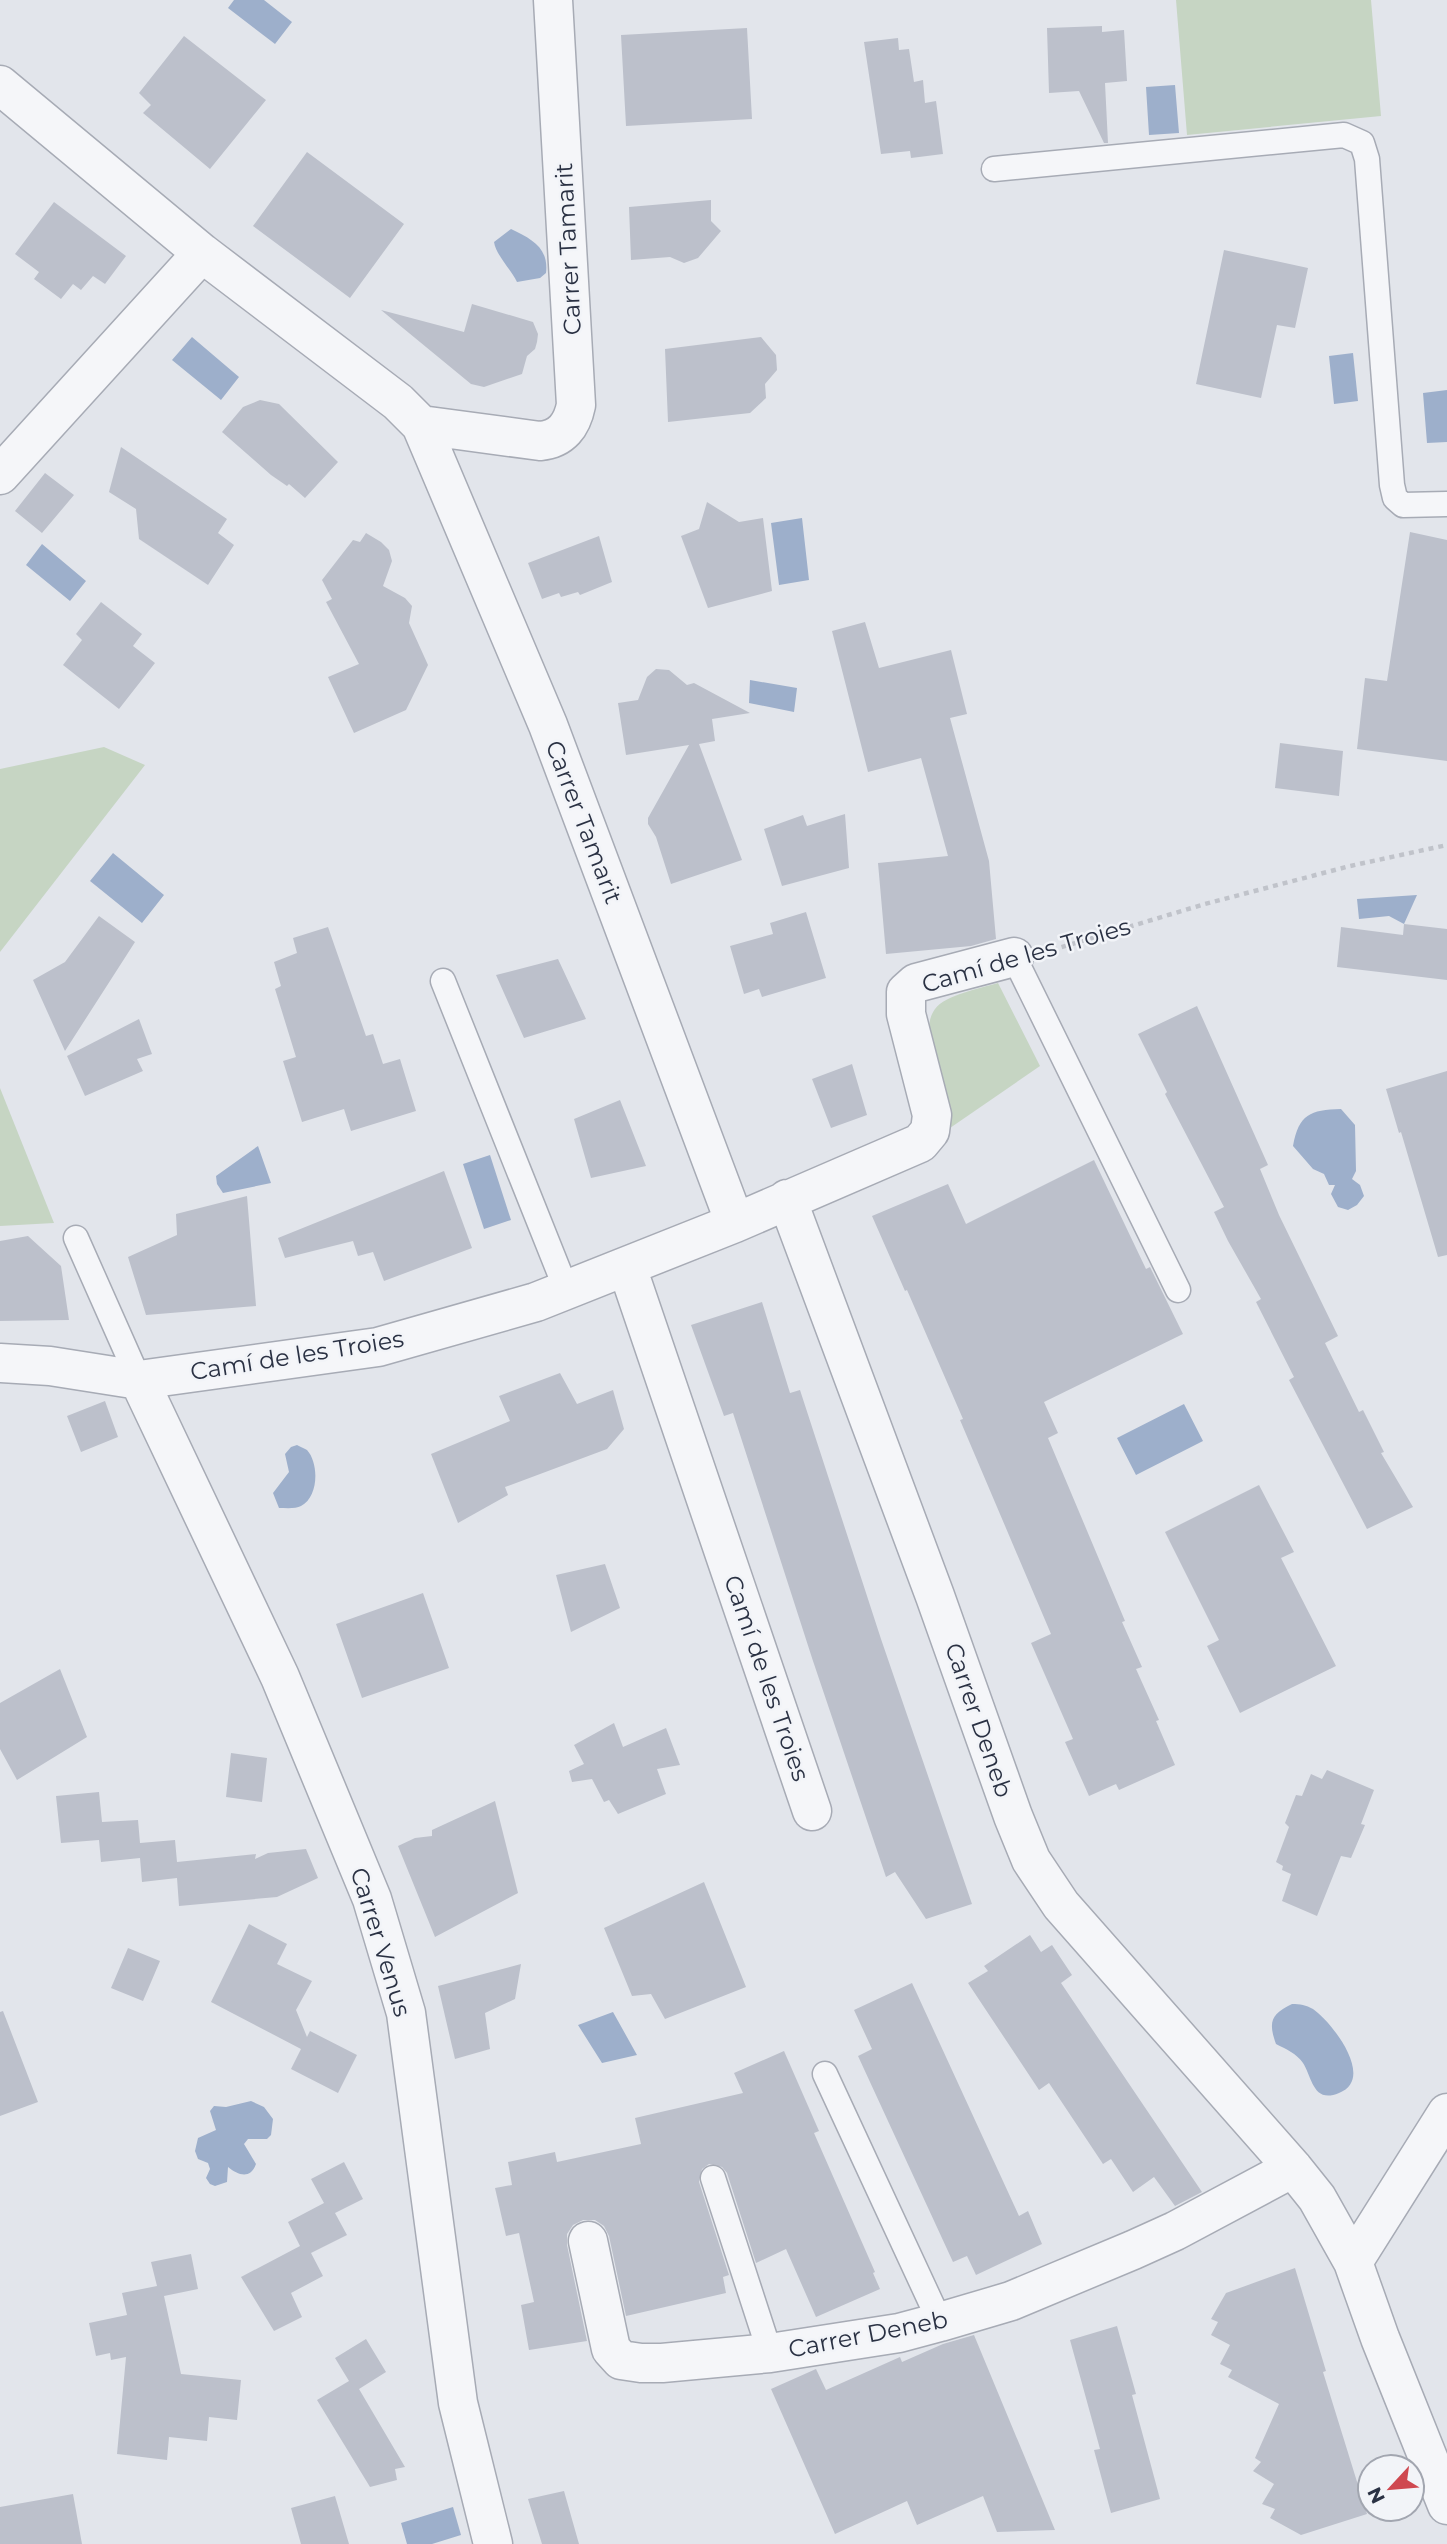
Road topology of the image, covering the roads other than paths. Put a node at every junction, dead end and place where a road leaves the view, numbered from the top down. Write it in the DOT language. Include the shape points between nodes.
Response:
graph roads {
  1 [pos="553,0"];
  2 [pos="0,85"];
  3 [pos="993,169"];
  4 [pos="202,253"];
  5 [pos="421,425"];
  6 [pos="0,475"];
  7 [pos="1447,504"];
  8 [pos="1014,957"];
  9 [pos="443,981"];
  10 [pos="787,1199"];
  11 [pos="735,1223"];
  12 [pos="76,1238"];
  13 [pos="627,1267"];
  14 [pos="566,1289"];
  15 [pos="1178,1290"];
  16 [pos="0,1363"];
  17 [pos="139,1380"];
  18 [pos="812,1811"];
  19 [pos="825,2074"];
  20 [pos="1447,2113"];
  21 [pos="1293,2168"];
  22 [pos="713,2178"];
  23 [pos="587,2241"];
  24 [pos="1353,2262"];
  25 [pos="940,2322"];
  26 [pos="770,2353"];
  27 [pos="1447,2505"];
  28 [pos="493,2544"];
  1 -- 5 [label="street, Carrer Tamarit" via="576,405 573,420 551,440 540,441"];
  2 -- 4 [label="street, Carrer Tamarit"];
  3 -- 7 [label="lane" via="1344,135 1362,143 1395,498 1403,505"];
  4 -- 5 [label="street, Carrer Tamarit" via="398,402"];
  4 -- 6 [label="street"];
  5 -- 11 [label="street, Carrer Tamarit" via="548,725"];
  8 -- 10 [label="street, Camí de les Troies" via="916,983 905,992 906,1014 932,1115 930,1131 920,1143"];
  8 -- 15 [label="lane"];
  9 -- 14 [label="lane"];
  10 -- 11 [label="street, Camí de les Troies"];
  10 -- 21 [label="street, Carrer Deneb" via="1031,1860 1061,1905"];
  11 -- 13 [label="street, Camí de les Troies"];
  12 -- 17 [label="lane"];
  13 -- 14 [label="street, Camí de les Troies"];
  13 -- 18 [label="street, Camí de les Troies"];
  14 -- 17 [label="street, Camí de les Troies" via="536,1302 378,1347"];
  16 -- 17 [label="street, Camí de les Troies"];
  17 -- 28 [label="street, Carrer Venus" via="280,1677 372,1899 405,2013 458,2403"];
  19 -- 25 [label="lane"];
  20 -- 24 [label="street"];
  21 -- 24 [label="street, Carrer Deneb" via="1317,2198"];
  21 -- 25 [label="street, Carrer Deneb" via="1133,2250 1011,2301"];
  22 -- 26 [label="lane"];
  23 -- 26 [label="street, Carrer Deneb" via="611,2349 621,2360 662,2363"];
  24 -- 27 [label="street, Carrer Deneb"];
  25 -- 26 [label="street, Carrer Deneb"];
}
